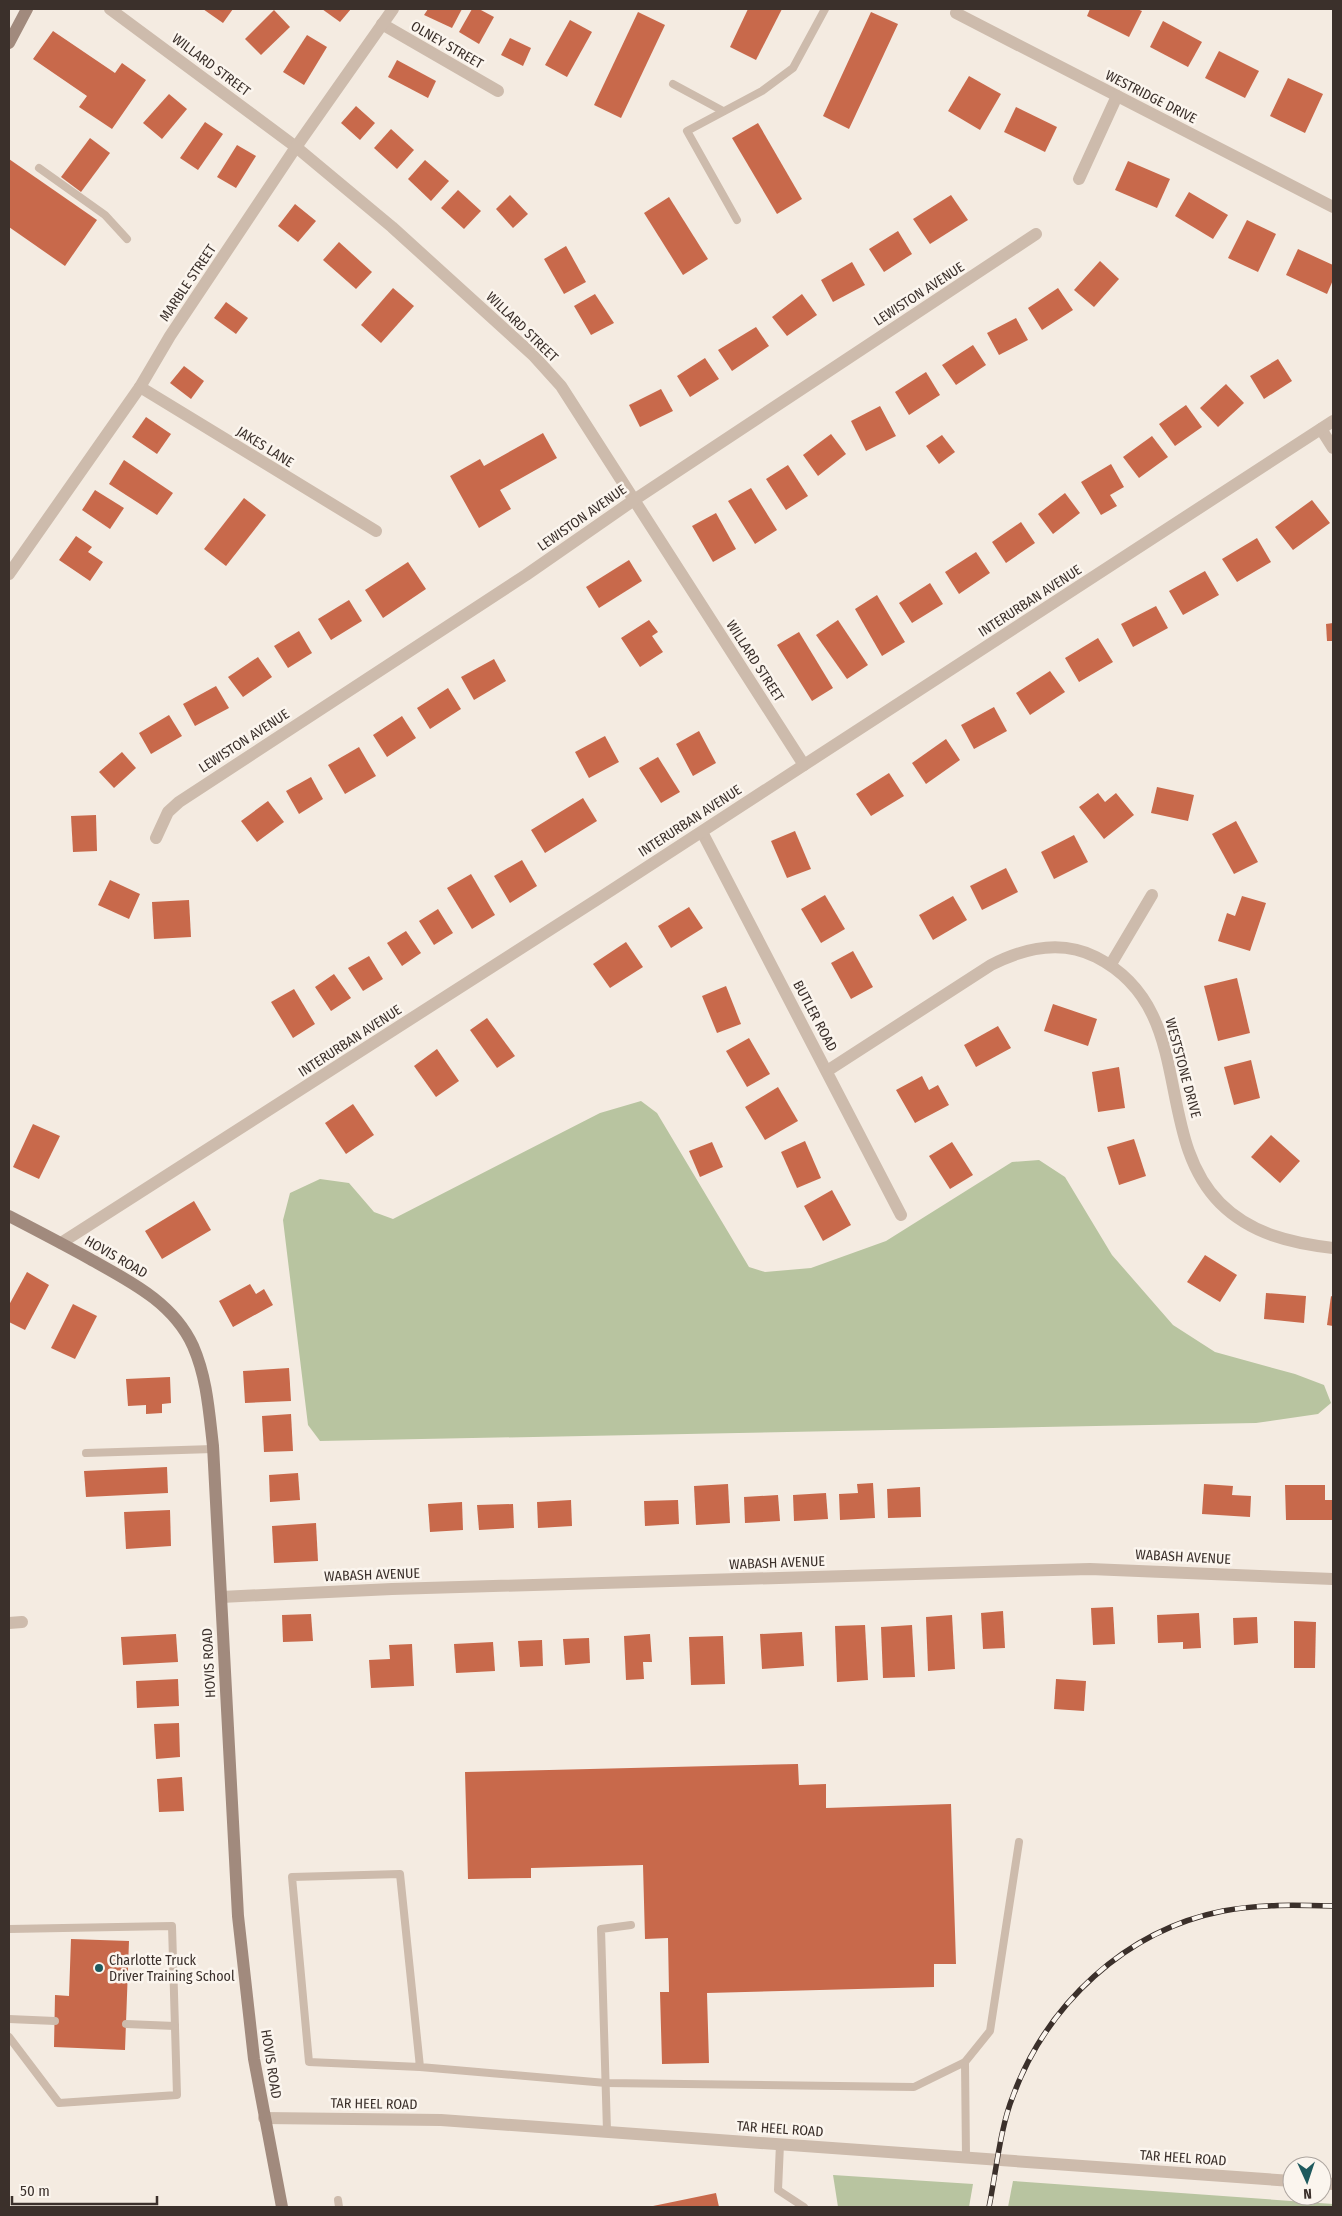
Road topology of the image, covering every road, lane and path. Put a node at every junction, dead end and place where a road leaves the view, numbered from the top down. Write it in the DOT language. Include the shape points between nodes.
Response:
graph roads {
  1 [pos="27,9"];
  2 [pos="110,9"];
  3 [pos="393,9"];
  4 [pos="825,9"];
  5 [pos="956,13"];
  6 [pos="382,24"];
  7 [pos="9,43"];
  8 [pos="673,84"];
  9 [pos="498,91"];
  10 [pos="1117,96"];
  11 [pos="723,111"];
  12 [pos="296,147"];
  13 [pos="39,168"];
  14 [pos="1078,179"];
  15 [pos="1333,207"];
  16 [pos="736,220"];
  17 [pos="1036,234"];
  18 [pos="127,239"];
  19 [pos="140,387"];
  20 [pos="1333,421"];
  21 [pos="1321,429"];
  22 [pos="1333,448"];
  23 [pos="634,500"];
  24 [pos="376,531"];
  25 [pos="9,574"];
  26 [pos="804,765"];
  27 [pos="702,832"];
  28 [pos="156,838"];
  29 [pos="1152,895"];
  30 [pos="1111,964"];
  31 [pos="827,1071"];
  32 [pos="902,1215"];
  33 [pos="9,1216"];
  34 [pos="61,1244"];
  35 [pos="1333,1248"];
  36 [pos="213,1448"];
  37 [pos="86,1453"];
  38 [pos="1333,1579"];
  39 [pos="221,1597"];
  40 [pos="22,1622"];
  41 [pos="9,1623"];
  42 [pos="1019,1842"];
  43 [pos="631,1925"];
  44 [pos="9,1929"];
  45 [pos="9,2019"];
  46 [pos="55,2021"];
  47 [pos="126,2024"];
  48 [pos="175,2026"];
  49 [pos="9,2037"];
  50 [pos="965,2062"];
  51 [pos="420,2068"];
  52 [pos="606,2083"];
  53 [pos="264,2118"];
  54 [pos="607,2131"];
  55 [pos="780,2144"];
  56 [pos="966,2157"];
  57 [pos="1282,2180"];
  58 [pos="282,2207"];
  59 [pos="804,2207"];
  1 -- 7 [label="street"];
  2 -- 12 [label="street, WILLARD STREET"];
  3 -- 6 [label="street, MARBLE STREET"];
  4 -- 11 [label="lane" via="793,68 762,91"];
  5 -- 10 [label="street, WESTRIDGE DRIVE"];
  6 -- 9 [label="street, OLNEY STREET"];
  6 -- 12 [label="street, MARBLE STREET"];
  8 -- 11 [label="lane"];
  10 -- 14 [label="street"];
  10 -- 15 [label="street, WESTRIDGE DRIVE"];
  11 -- 16 [label="lane" via="687,131"];
  12 -- 19 [label="street, MARBLE STREET" via="170,336"];
  12 -- 23 [label="street, WILLARD STREET" via="533,355 561,386"];
  13 -- 18 [label="lane" via="105,215"];
  17 -- 23 [label="street, LEWISTON AVENUE"];
  19 -- 24 [label="street, JAKES LANE"];
  19 -- 25 [label="street, MARBLE STREET"];
  20 -- 21 [label="street, INTERURBAN AVENUE"];
  21 -- 22 [label="street"];
  21 -- 26 [label="street, INTERURBAN AVENUE"];
  23 -- 26 [label="street, WILLARD STREET"];
  23 -- 28 [label="street, LEWISTON AVENUE" via="526,575 178,802 168,812"];
  26 -- 27 [label="street, INTERURBAN AVENUE"];
  27 -- 31 [label="street, BUTLER ROAD"];
  27 -- 34 [label="street, INTERURBAN AVENUE"];
  29 -- 30 [label="street"];
  30 -- 31 [label="street, WESTSTONE DRIVE" via="1087,952 1063,947 1014,953"];
  30 -- 35 [label="street, WESTSTONE DRIVE" via="1147,1001 1158,1024 1187,1144 1196,1169 1211,1192 1252,1228 1277,1238"];
  31 -- 32 [label="street, BUTLER ROAD"];
  33 -- 34 [label="street, HOVIS ROAD"];
  34 -- 36 [label="street, HOVIS ROAD" via="132,1282 160,1302 178,1322 193,1346 203,1375"];
  36 -- 37 [label="lane"];
  36 -- 39 [label="street, HOVIS ROAD"];
  38 -- 39 [label="street, WABASH AVENUE" via="1090,1569"];
  39 -- 53 [label="street, HOVIS ROAD" via="238,1916 246,2002"];
  40 -- 41 [label="street"];
  42 -- 50 [label="lane" via="990,2031"];
  43 -- 52 [label="lane" via="601,1928"];
  44 -- 48 [label="lane" via="172,1926"];
  45 -- 46 [label="lane"];
  47 -- 48 [label="lane"];
  48 -- 49 [label="lane" via="177,2095 59,2103"];
  50 -- 52 [label="lane" via="914,2087"];
  50 -- 56 [label="lane"];
  51 -- 51 [label="lane" via="309,2062 292,1877 400,1874"];
  51 -- 52 [label="lane"];
  52 -- 54 [label="lane"];
  53 -- 54 [label="street, TAR HEEL ROAD" via="441,2120"];
  53 -- 58 [label="street, HOVIS ROAD"];
  54 -- 55 [label="street, TAR HEEL ROAD"];
  55 -- 56 [label="street, TAR HEEL ROAD"];
  55 -- 59 [label="lane" via="778,2190"];
  56 -- 57 [label="street, TAR HEEL ROAD"];
}
